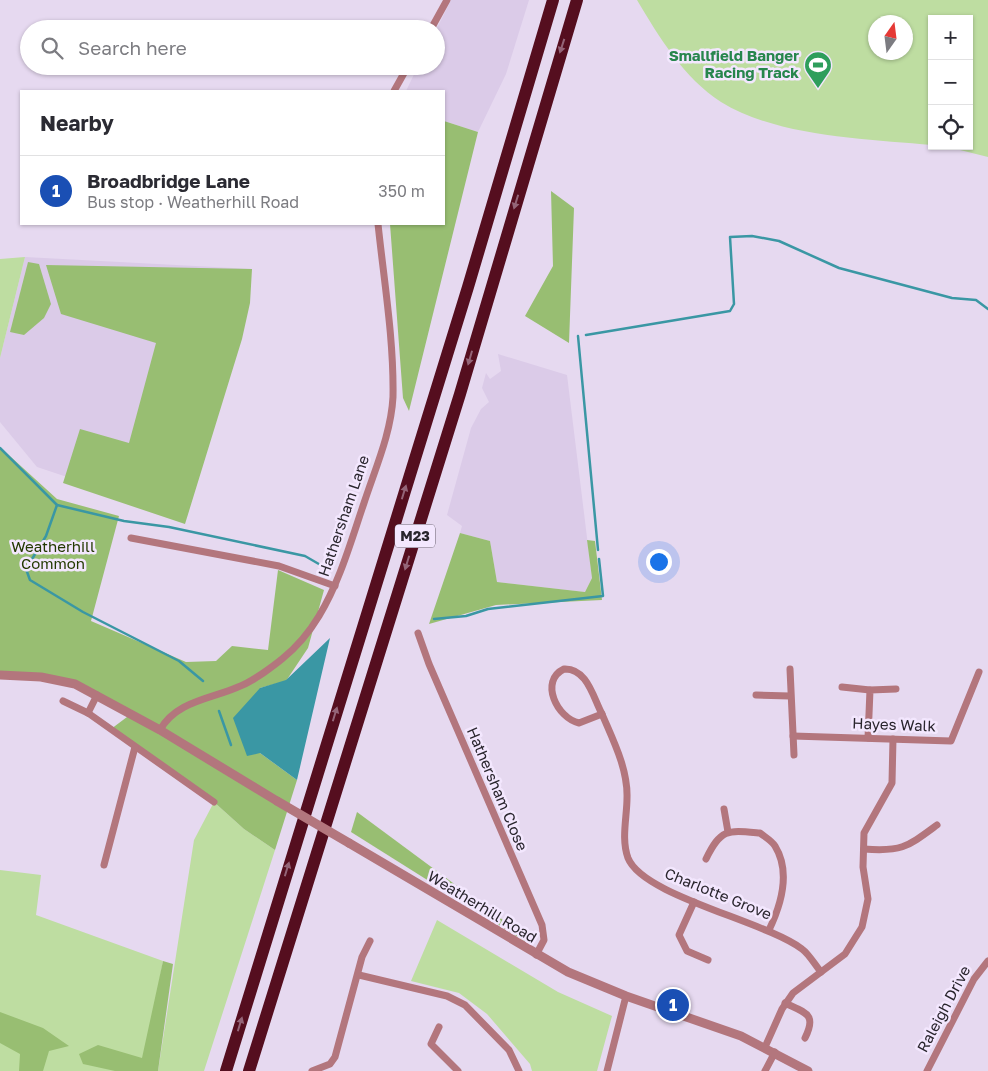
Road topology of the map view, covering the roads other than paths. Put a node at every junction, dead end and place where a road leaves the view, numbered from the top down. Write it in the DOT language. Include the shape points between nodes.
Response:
graph roads {
  1 [pos="447,0"];
  2 [pos="553,0"];
  3 [pos="577,0"];
  4 [pos="437,20"];
  5 [pos="403,75"];
  6 [pos="395,90"];
  7 [pos="378,225"];
  8 [pos="131,538"];
  9 [pos="335,586"];
  10 [pos="418,633"];
  11 [pos="790,669"];
  12 [pos="979,672"];
  13 [pos="0,675"];
  14 [pos="842,688"];
  15 [pos="896,689"];
  16 [pos="870,690"];
  17 [pos="97,695"];
  18 [pos="756,695"];
  19 [pos="790,696"];
  20 [pos="63,701"];
  21 [pos="88,713"];
  22 [pos="602,714"];
  23 [pos="160,730"];
  24 [pos="793,736"];
  25 [pos="868,738"];
  26 [pos="893,739"];
  27 [pos="135,747"];
  28 [pos="794,755"];
  29 [pos="214,802"];
  30 [pos="724,810"];
  31 [pos="937,824"];
  32 [pos="728,832"];
  33 [pos="864,849"];
  34 [pos="706,859"];
  35 [pos="104,865"];
  36 [pos="694,902"];
  37 [pos="769,930"];
  38 [pos="370,942"];
  39 [pos="536,955"];
  40 [pos="708,960"];
  41 [pos="988,961"];
  42 [pos="820,972"];
  43 [pos="359,975"];
  44 [pos="626,996"];
  45 [pos="785,1003"];
  46 [pos="439,1027"];
  47 [pos="805,1038"];
  48 [pos="765,1047"];
  49 [pos="775,1052"];
  50 [pos="226,1071"];
  51 [pos="249,1071"];
  52 [pos="312,1071"];
  53 [pos="458,1071"];
  54 [pos="519,1071"];
  55 [pos="607,1071"];
  56 [pos="765,1071"];
  57 [pos="808,1071"];
  58 [pos="927,1071"];
  1 -- 4 [label="street"];
  50 -- 2 [label="highway, M23, one-way" via="468,287"];
  3 -- 51 [label="highway, M23, one-way" via="460,394"];
  5 -- 6 [label="street"];
  7 -- 9 [label="street, Hathersham Lane" via="392,373 390,422"];
  8 -- 9 [label="street" via="278,566"];
  9 -- 23 [label="street, Hathersham Lane" via="318,617 294,649 239,687 179,710"];
  10 -- 39 [label="street, Hathersham Close" via="428,664 542,925 544,940"];
  11 -- 19 [label="street"];
  12 -- 26 [label="street, Hayes Walk" via="951,741"];
  13 -- 17 [label="street, Weatherhill Road" via="41,677 75,684"];
  14 -- 16 [label="street"];
  15 -- 16 [label="street"];
  16 -- 25 [label="street"];
  17 -- 21 [label="street"];
  17 -- 23 [label="street, Weatherhill Road"];
  18 -- 19 [label="street"];
  19 -- 24 [label="street"];
  20 -- 21 [label="street"];
  21 -- 27 [label="street"];
  22 -- 22 [label="street, Charlotte Grove" via="579,723 566,718 552,692 553,678 564,669 578,671"];
  22 -- 36 [label="street, Charlotte Grove" via="620,756 628,796 624,828 628,859 646,879"];
  23 -- 39 [label="street, Weatherhill Road, bridge"];
  24 -- 25 [label="street, Hayes Walk"];
  24 -- 28 [label="street"];
  25 -- 26 [label="street, Hayes Walk"];
  26 -- 33 [label="street" via="892,782 864,833"];
  27 -- 29 [label="street"];
  27 -- 35 [label="street"];
  30 -- 32 [label="street"];
  31 -- 33 [label="street" via="908,847 883,851"];
  32 -- 34 [label="street" via="716,840"];
  32 -- 37 [label="street" via="760,833 774,846 782,865 779,908"];
  33 -- 42 [label="street" via="868,899 862,927 845,954"];
  36 -- 37 [label="street, Charlotte Grove"];
  36 -- 40 [label="street" via="679,935 687,951"];
  37 -- 42 [label="street, Charlotte Grove" via="804,950"];
  38 -- 43 [label="street" via="362,958"];
  39 -- 44 [label="street, Weatherhill Road"];
  41 -- 58 [label="street, Raleigh Drive" via="974,978"];
  42 -- 45 [label="street"];
  43 -- 52 [label="street" via="335,1057 330,1064"];
  43 -- 54 [label="street" via="447,996 465,1004 509,1050"];
  44 -- 48 [label="street, Weatherhill Road"];
  44 -- 55 [label="street"];
  45 -- 47 [label="street" via="811,1019"];
  45 -- 48 [label="street"];
  46 -- 53 [label="street" via="431,1044"];
  48 -- 49 [label="street, Weatherhill Road"];
  49 -- 56 [label="street"];
  49 -- 57 [label="street, Weatherhill Road"];
}
